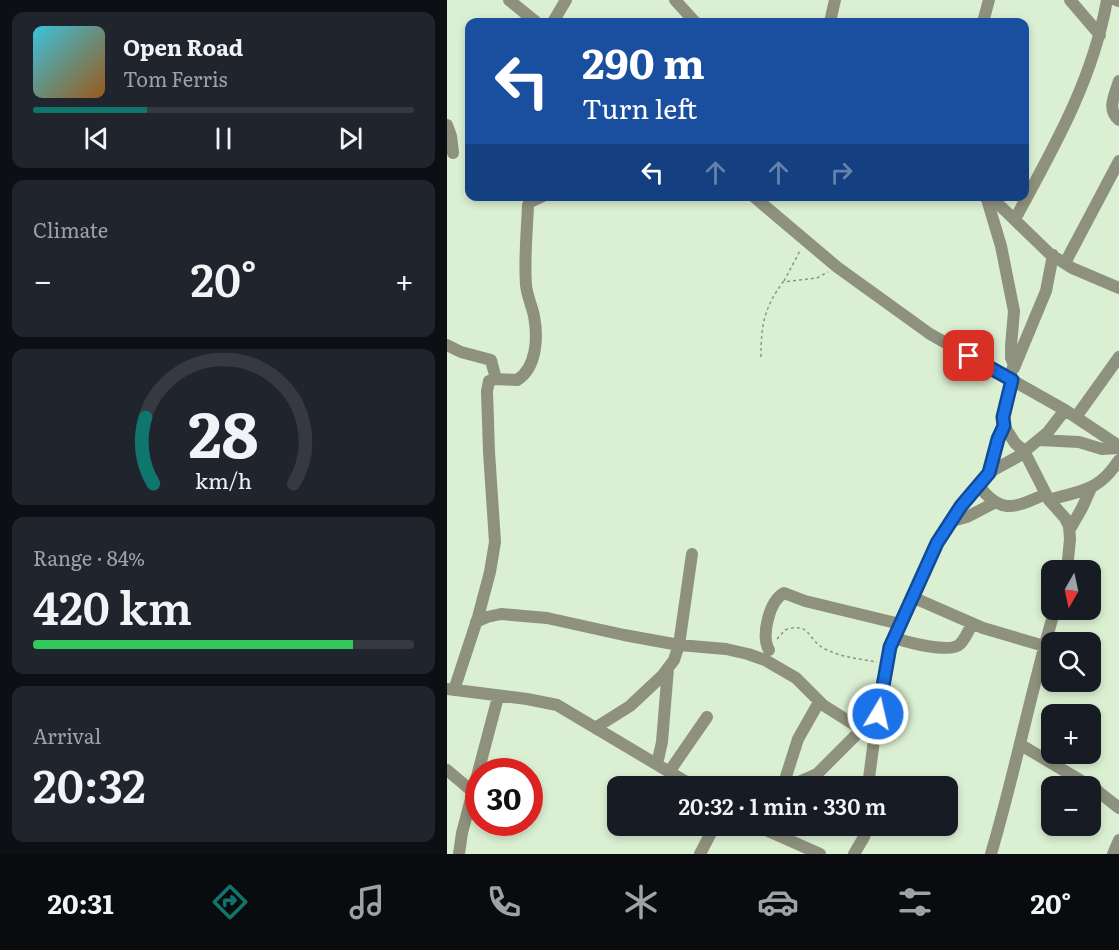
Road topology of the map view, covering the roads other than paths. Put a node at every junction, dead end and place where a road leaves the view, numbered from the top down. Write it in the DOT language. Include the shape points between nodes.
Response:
graph roads {
  1 [pos="509,0"];
  2 [pos="566,0"];
  3 [pos="675,0"];
  4 [pos="835,0"];
  5 [pos="989,0"];
  6 [pos="1070,0"];
  7 [pos="1107,0"];
  8 [pos="531,18"];
  9 [pos="555,18"];
  10 [pos="691,18"];
  11 [pos="831,18"];
  12 [pos="984,18"];
  13 [pos="1100,34"];
  14 [pos="1119,81"];
  15 [pos="1119,120"];
  16 [pos="447,125"];
  17 [pos="453,153"];
  18 [pos="1119,161"];
  19 [pos="1029,193"];
  20 [pos="533,201"];
  21 [pos="759,201"];
  22 [pos="989,201"];
  23 [pos="994,201"];
  24 [pos="1025,201"];
  25 [pos="1015,219"];
  26 [pos="1053,255"];
  27 [pos="1065,263"];
  28 [pos="1119,288"];
  29 [pos="447,345"];
  30 [pos="1119,357"];
  31 [pos="1011,376"];
  32 [pos="495,379"];
  33 [pos="1065,410"];
  34 [pos="1076,417"];
  35 [pos="1004,426"];
  36 [pos="1039,440"];
  37 [pos="1119,447"];
  38 [pos="1025,451"];
  39 [pos="1119,460"];
  40 [pos="989,473"];
  41 [pos="979,486"];
  42 [pos="1091,488"];
  43 [pos="1047,497"];
  44 [pos="994,503"];
  45 [pos="952,522"];
  46 [pos="1069,529"];
  47 [pos="692,554"];
  48 [pos="1067,560"];
  49 [pos="912,597"];
  50 [pos="476,622"];
  51 [pos="972,623"];
  52 [pos="900,624"];
  53 [pos="894,638"];
  54 [pos="679,645"];
  55 [pos="1041,645"];
  56 [pos="769,651"];
  57 [pos="1041,657"];
  58 [pos="668,668"];
  59 [pos="450,690"];
  60 [pos="498,697"];
  61 [pos="819,702"];
  62 [pos="878,714"];
  63 [pos="707,717"];
  64 [pos="595,728"];
  65 [pos="861,729"];
  66 [pos="1021,745"];
  67 [pos="482,758"];
  68 [pos="657,764"];
  69 [pos="447,770"];
  70 [pos="669,772"];
  71 [pos="676,776"];
  72 [pos="786,776"];
  73 [pos="812,776"];
  74 [pos="869,776"];
  75 [pos="1073,776"];
  76 [pos="465,785"];
  77 [pos="1101,794"];
  78 [pos="1119,808"];
  79 [pos="465,822"];
  80 [pos="709,836"];
  81 [pos="775,836"];
  82 [pos="864,836"];
  83 [pos="1119,840"];
  84 [pos="801,850"];
  85 [pos="459,854"];
  86 [pos="700,854"];
  87 [pos="820,854"];
  88 [pos="854,854"];
  89 [pos="991,854"];
  90 [pos="1113,854"];
  1 -- 8 [label="street"];
  2 -- 9 [label="street"];
  3 -- 10 [label="street"];
  4 -- 11 [label="street"];
  5 -- 12 [label="street"];
  6 -- 13 [label="street"];
  7 -- 13 [label="street"];
  13 -- 19 [label="street" via="1072,113"];
  14 -- 15 [label="street" via="1111,107"];
  16 -- 17 [label="street"];
  18 -- 27 [label="street"];
  20 -- 32 [label="street" via="528,205 525,254 526,288 536,337 531,366 517,380"];
  21 -- 31 [label="street" via="837,267 930,334"];
  22 -- 31 [label="street" via="1014,311"];
  23 -- 25 [label="street"];
  24 -- 25 [label="street"];
  25 -- 26 [label="street"];
  26 -- 27 [label="street"];
  26 -- 31 [label="street" via="1044,297"];
  27 -- 28 [label="street"];
  29 -- 32 [label="street" via="491,360"];
  30 -- 34 [label="street"];
  31 -- 33 [label="street"];
  31 -- 35 [label="street"];
  32 -- 50 [label="street" via="489,381 487,391 495,542"];
  33 -- 34 [label="street"];
  33 -- 36 [label="street"];
  34 -- 37 [label="street"];
  35 -- 38 [label="street"];
  35 -- 40 [label="street"];
  36 -- 37 [label="street" via="1079,442 1102,449"];
  36 -- 38 [label="street"];
  38 -- 40 [label="street"];
  38 -- 43 [label="street"];
  39 -- 42 [label="street"];
  40 -- 41 [label="street"];
  41 -- 44 [label="street"];
  41 -- 45 [label="street"];
  42 -- 43 [label="street"];
  42 -- 46 [label="street"];
  43 -- 44 [label="street" via="1004,506"];
  43 -- 46 [label="street"];
  44 -- 45 [label="street"];
  45 -- 49 [label="street" via="937,543"];
  46 -- 48 [label="street"];
  47 -- 54 [label="street"];
  49 -- 51 [label="street"];
  49 -- 52 [label="street"];
  50 -- 54 [label="street" via="501,614 547,618"];
  50 -- 59 [label="street"];
  51 -- 53 [label="street" via="960,645 953,648"];
  51 -- 55 [label="street"];
  52 -- 53 [label="street"];
  52 -- 56 [label="street" via="784,593 777,599 764,633"];
  53 -- 62 [label="street"];
  54 -- 58 [label="street"];
  54 -- 61 [label="street" via="726,649 765,660 797,678"];
  57 -- 66 [label="street"];
  58 -- 64 [label="street" via="630,706"];
  58 -- 68 [label="street"];
  59 -- 60 [label="street"];
  60 -- 64 [label="street" via="557,705"];
  60 -- 67 [label="street"];
  61 -- 65 [label="street"];
  61 -- 72 [label="street" via="798,739"];
  62 -- 65 [label="street"];
  62 -- 74 [label="street"];
  63 -- 70 [label="street"];
  64 -- 68 [label="street"];
  65 -- 73 [label="street"];
  66 -- 75 [label="street"];
  66 -- 89 [label="street"];
  68 -- 70 [label="street"];
  69 -- 76 [label="street"];
  70 -- 71 [label="street"];
  77 -- 78 [label="street"];
  79 -- 85 [label="street"];
  80 -- 86 [label="street"];
  81 -- 84 [label="street"];
  82 -- 88 [label="street"];
  83 -- 90 [label="street"];
  84 -- 87 [label="street"];
}
